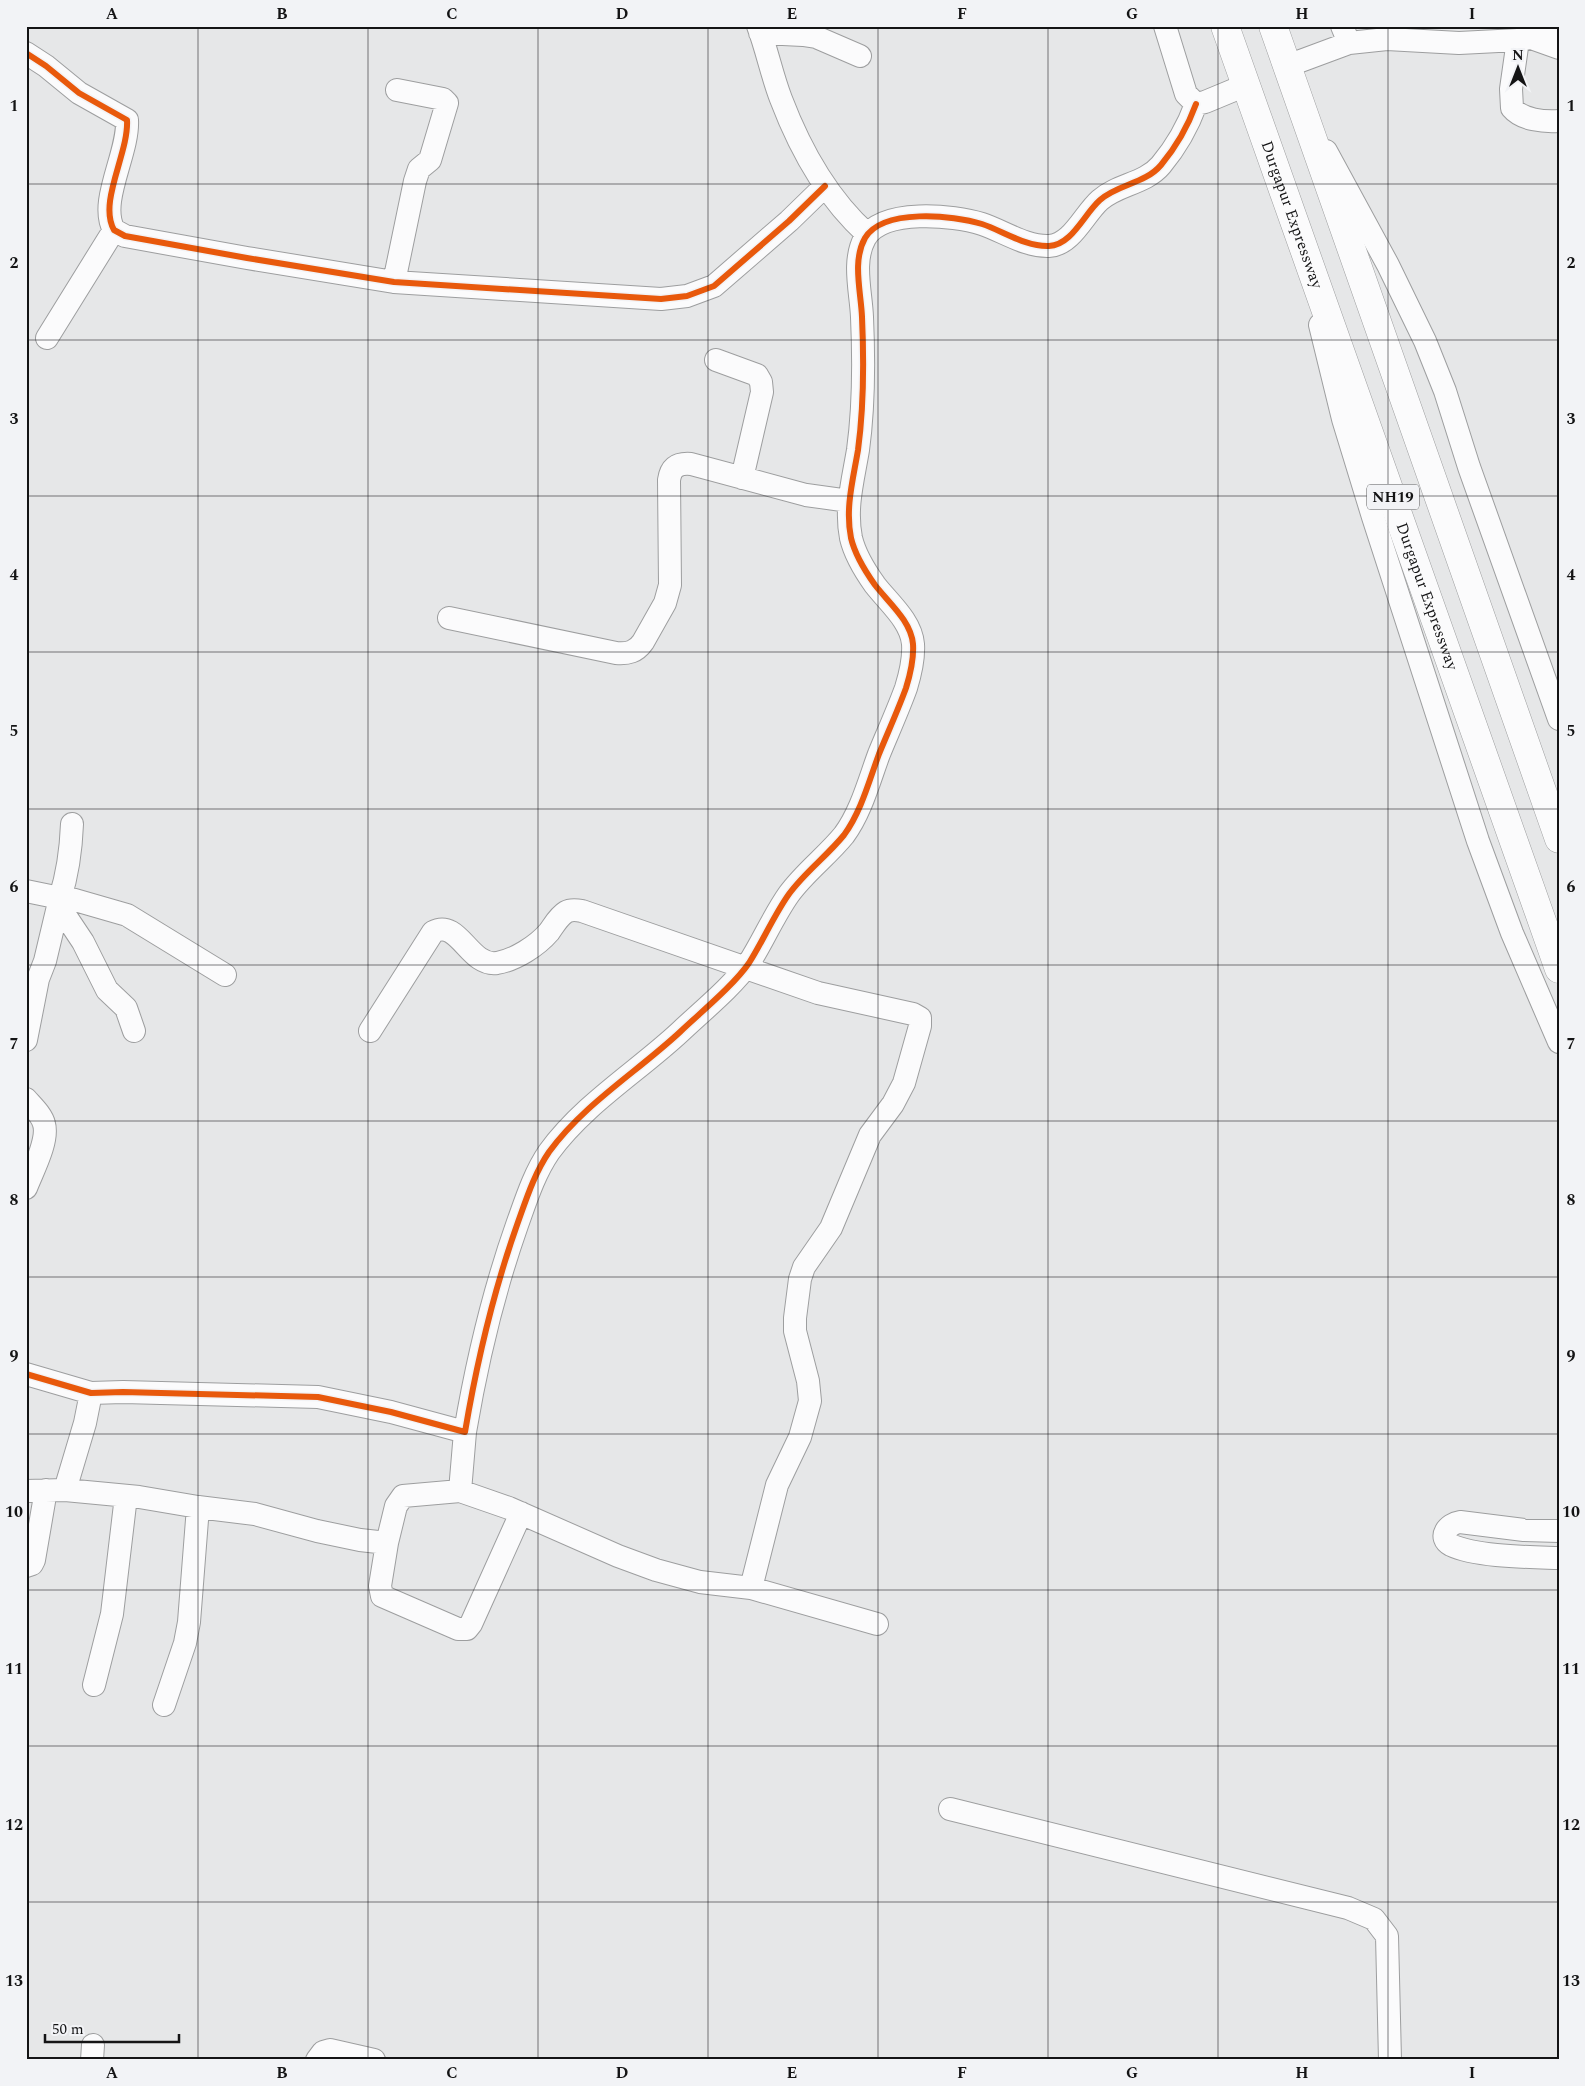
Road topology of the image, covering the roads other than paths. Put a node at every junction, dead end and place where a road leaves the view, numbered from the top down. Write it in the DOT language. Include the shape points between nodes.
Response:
graph roads {
  1 [pos="1164,26"];
  2 [pos="1225,26"];
  3 [pos="1273,26"];
  4 [pos="1559,27"];
  5 [pos="759,30"];
  6 [pos="1388,33"];
  7 [pos="1345,35"];
  8 [pos="1525,39"];
  9 [pos="1559,48"];
  10 [pos="26,53"];
  11 [pos="860,56"];
  12 [pos="1288,66"];
  13 [pos="1246,85"];
  14 [pos="397,90"];
  15 [pos="1196,104"];
  16 [pos="1304,113"];
  17 [pos="1559,121"];
  18 [pos="825,186"];
  19 [pos="1292,211"];
  20 [pos="114,230"];
  21 [pos="867,234"];
  22 [pos="394,282"];
  23 [pos="47,338"];
  24 [pos="716,360"];
  25 [pos="742,478"];
  26 [pos="849,500"];
  27 [pos="450,618"];
  28 [pos="1559,719"];
  29 [pos="72,824"];
  30 [pos="1559,839"];
  31 [pos="26,892"];
  32 [pos="59,903"];
  33 [pos="746,967"];
  34 [pos="1559,968"];
  35 [pos="225,975"];
  36 [pos="134,1031"];
  37 [pos="370,1031"];
  38 [pos="26,1040"];
  39 [pos="1559,1042"];
  40 [pos="26,1099"];
  41 [pos="26,1188"];
  42 [pos="26,1374"];
  43 [pos="91,1393"];
  44 [pos="465,1432"];
  45 [pos="46,1490"];
  46 [pos="460,1491"];
  47 [pos="126,1496"];
  48 [pos="198,1507"];
  49 [pos="520,1513"];
  50 [pos="1559,1530"];
  51 [pos="387,1543"];
  52 [pos="1559,1558"];
  53 [pos="26,1566"];
  54 [pos="751,1588"];
  55 [pos="877,1624"];
  56 [pos="94,1685"];
  57 [pos="164,1704"];
  58 [pos="950,1809"];
  59 [pos="317,2060"];
  60 [pos="374,2060"];
  61 [pos="1390,2060"];
  1 -- 15 [label="street" via="1186,94"];
  2 -- 13 [label="highway, Durgapur Expressway / NH19"];
  3 -- 12 [label="highway, NH19"];
  4 -- 8 [label="street"];
  5 -- 11 [label="street" via="816,37"];
  5 -- 18 [label="street" via="791,123"];
  6 -- 7 [label="street"];
  6 -- 8 [label="street" via="1459,43"];
  7 -- 12 [label="street"];
  8 -- 9 [label="street"];
  8 -- 17 [label="street" via="1511,89 1512,108 1526,117"];
  10 -- 20 [label="street" via="79,92 126,120 128,134 111,195 110,218"];
  12 -- 16 [label="highway, NH19"];
  13 -- 15 [label="street"];
  13 -- 19 [label="highway, Durgapur Expressway / NH19"];
  14 -- 22 [label="street" via="443,99 447,103 430,160 419,169 415,181"];
  15 -- 21 [label="street" via="1178,141 1156,170 1100,200 1060,244 1033,244 978,223 954,218 908,217 878,225"];
  16 -- 28 [label="street" via="1388,264 1425,341"];
  16 -- 30 [label="highway, NH19"];
  18 -- 21 [label="street"];
  18 -- 22 [label="street" via="738,268 714,286 687,296 661,299"];
  19 -- 34 [label="highway, Durgapur Expressway / NH19"];
  19 -- 39 [label="street" via="1343,419 1373,517 1478,841 1512,933"];
  20 -- 22 [label="street" via="125,236"];
  20 -- 23 [label="street"];
  21 -- 26 [label="street" via="860,248 858,263 863,391 858,451"];
  24 -- 25 [label="street" via="757,375 761,382 762,392"];
  25 -- 26 [label="street" via="806,495"];
  25 -- 27 [label="street" via="683,463 670,472 670,585 668,595 639,649 616,653"];
  26 -- 33 [label="street" via="850,534 857,556 911,635 914,646 907,685 847,831 790,892"];
  29 -- 32 [label="street" via="68,873"];
  31 -- 32 [label="street"];
  32 -- 35 [label="street" via="75,900 126,915"];
  32 -- 36 [label="street" via="107,990 126,1008"];
  32 -- 38 [label="street" via="38,979"];
  33 -- 37 [label="street" via="582,910 568,911 528,949 494,963 480,960 452,932 438,930 429,938"];
  33 -- 44 [label="street" via="676,1036 591,1106 550,1151 528,1193 496,1287 482,1340"];
  33 -- 54 [label="street" via="818,993 913,1014 921,1021 904,1083 870,1135 831,1228 800,1278 795,1331 810,1401 800,1437 777,1484"];
  40 -- 41 [label="street" via="45,1126 41,1150"];
  42 -- 43 [label="street"];
  43 -- 44 [label="street" via="318,1397"];
  43 -- 45 [label="street" via="85,1423"];
  44 -- 46 [label="street"];
  45 -- 47 [label="street"];
  45 -- 53 [label="street" via="34,1560"];
  46 -- 49 [label="street"];
  46 -- 51 [label="street" via="403,1496 396,1506"];
  47 -- 48 [label="street"];
  47 -- 56 [label="street" via="112,1614"];
  48 -- 51 [label="street" via="255,1514 334,1535"];
  48 -- 57 [label="street" via="189,1622"];
  49 -- 51 [label="street" via="467,1629 458,1629 382,1596 380,1586"];
  49 -- 54 [label="street" via="656,1570 700,1582"];
  50 -- 52 [label="street" via="1524,1530 1460,1522 1450,1524 1445,1536 1450,1544 1477,1552"];
  54 -- 55 [label="street"];
  58 -- 61 [label="street" via="1348,1908 1374,1919 1387,1936"];
  59 -- 60 [label="street" via="323,2052 330,2050"];
}
